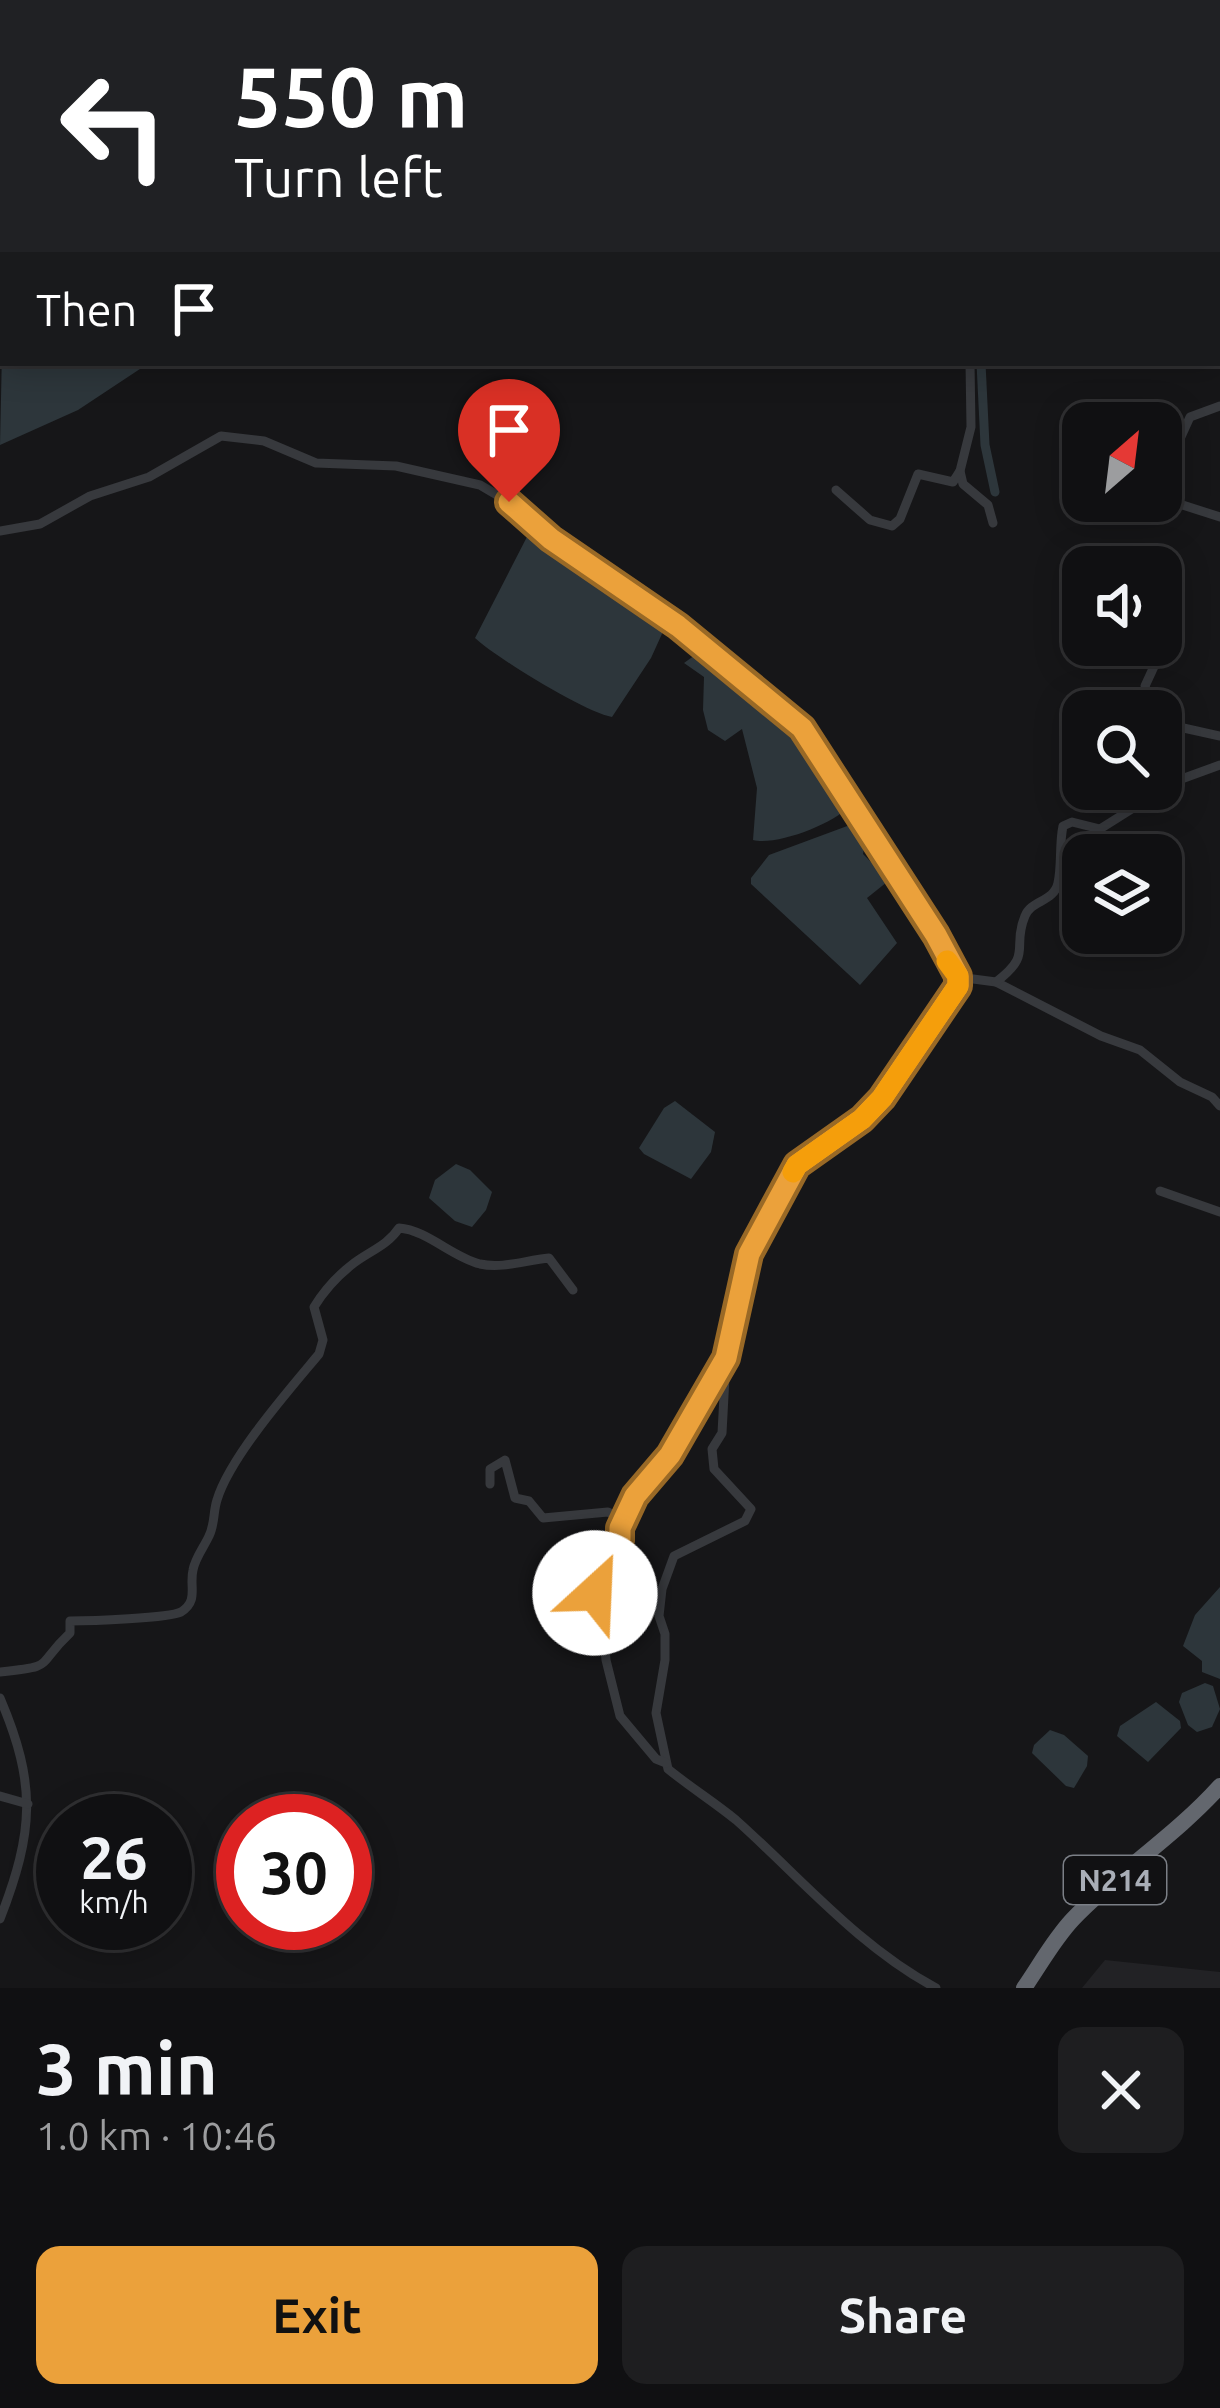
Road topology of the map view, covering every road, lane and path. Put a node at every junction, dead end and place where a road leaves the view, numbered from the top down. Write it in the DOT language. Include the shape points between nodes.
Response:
graph roads {
  1 [pos="970,366"];
  2 [pos="1220,406"];
  3 [pos="960,471"];
  4 [pos="836,490"];
  5 [pos="1220,518"];
  6 [pos="993,523"];
  7 [pos="0,531"];
  8 [pos="1182,728"];
  9 [pos="1220,736"];
  10 [pos="1220,765"];
  11 [pos="958,976"];
  12 [pos="996,982"];
  13 [pos="1220,1106"];
  14 [pos="1160,1191"];
  15 [pos="1220,1212"];
  16 [pos="573,1290"];
  17 [pos="726,1358"];
  18 [pos="490,1484"];
  19 [pos="620,1528"];
  20 [pos="0,1672"];
  21 [pos="0,1698"];
  22 [pos="666,1762"];
  23 [pos="1220,1786"];
  24 [pos="0,1796"];
  25 [pos="28,1804"];
  26 [pos="0,1919"];
  27 [pos="936,1988"];
  28 [pos="1024,1988"];
  1 -- 3 [label="street" via="971,427"];
  2 -- 5 [label="street" via="1190,416 1165,494"];
  3 -- 4 [label="street" via="953,482 918,474 892,526 870,520"];
  3 -- 6 [label="street"];
  7 -- 11 [label="street" via="40,524 149,477 220,436 264,441 316,463 396,466 480,485 678,626 802,728"];
  8 -- 9 [label="street"];
  10 -- 12 [label="street" via="1176,781 1100,829 1063,826 1058,884 1024,917 1019,960"];
  11 -- 12 [label="street"];
  11 -- 17 [label="street" via="882,1098 797,1165 749,1254"];
  12 -- 13 [label="street" via="1140,1050"];
  14 -- 15 [label="street"];
  16 -- 20 [label="street" via="549,1258 480,1264 399,1228 314,1306 319,1354 217,1501 187,1607 159,1618 70,1621 70,1633 41,1667"];
  17 -- 19 [label="street"];
  17 -- 22 [label="street" via="714,1469 752,1509 746,1521 674,1556 662,1589 665,1660 656,1713"];
  18 -- 19 [label="street" via="490,1469 505,1460 511,1493 543,1518 608,1512"];
  19 -- 22 [label="street" via="620,1541 592,1577 606,1660 620,1716"];
  21 -- 25 [label="street" via="21,1748"];
  22 -- 27 [label="street" via="833,1913"];
  23 -- 28 [label="highway, N214" via="1071,1922"];
  24 -- 25 [label="street"];
  25 -- 26 [label="street"];
}
